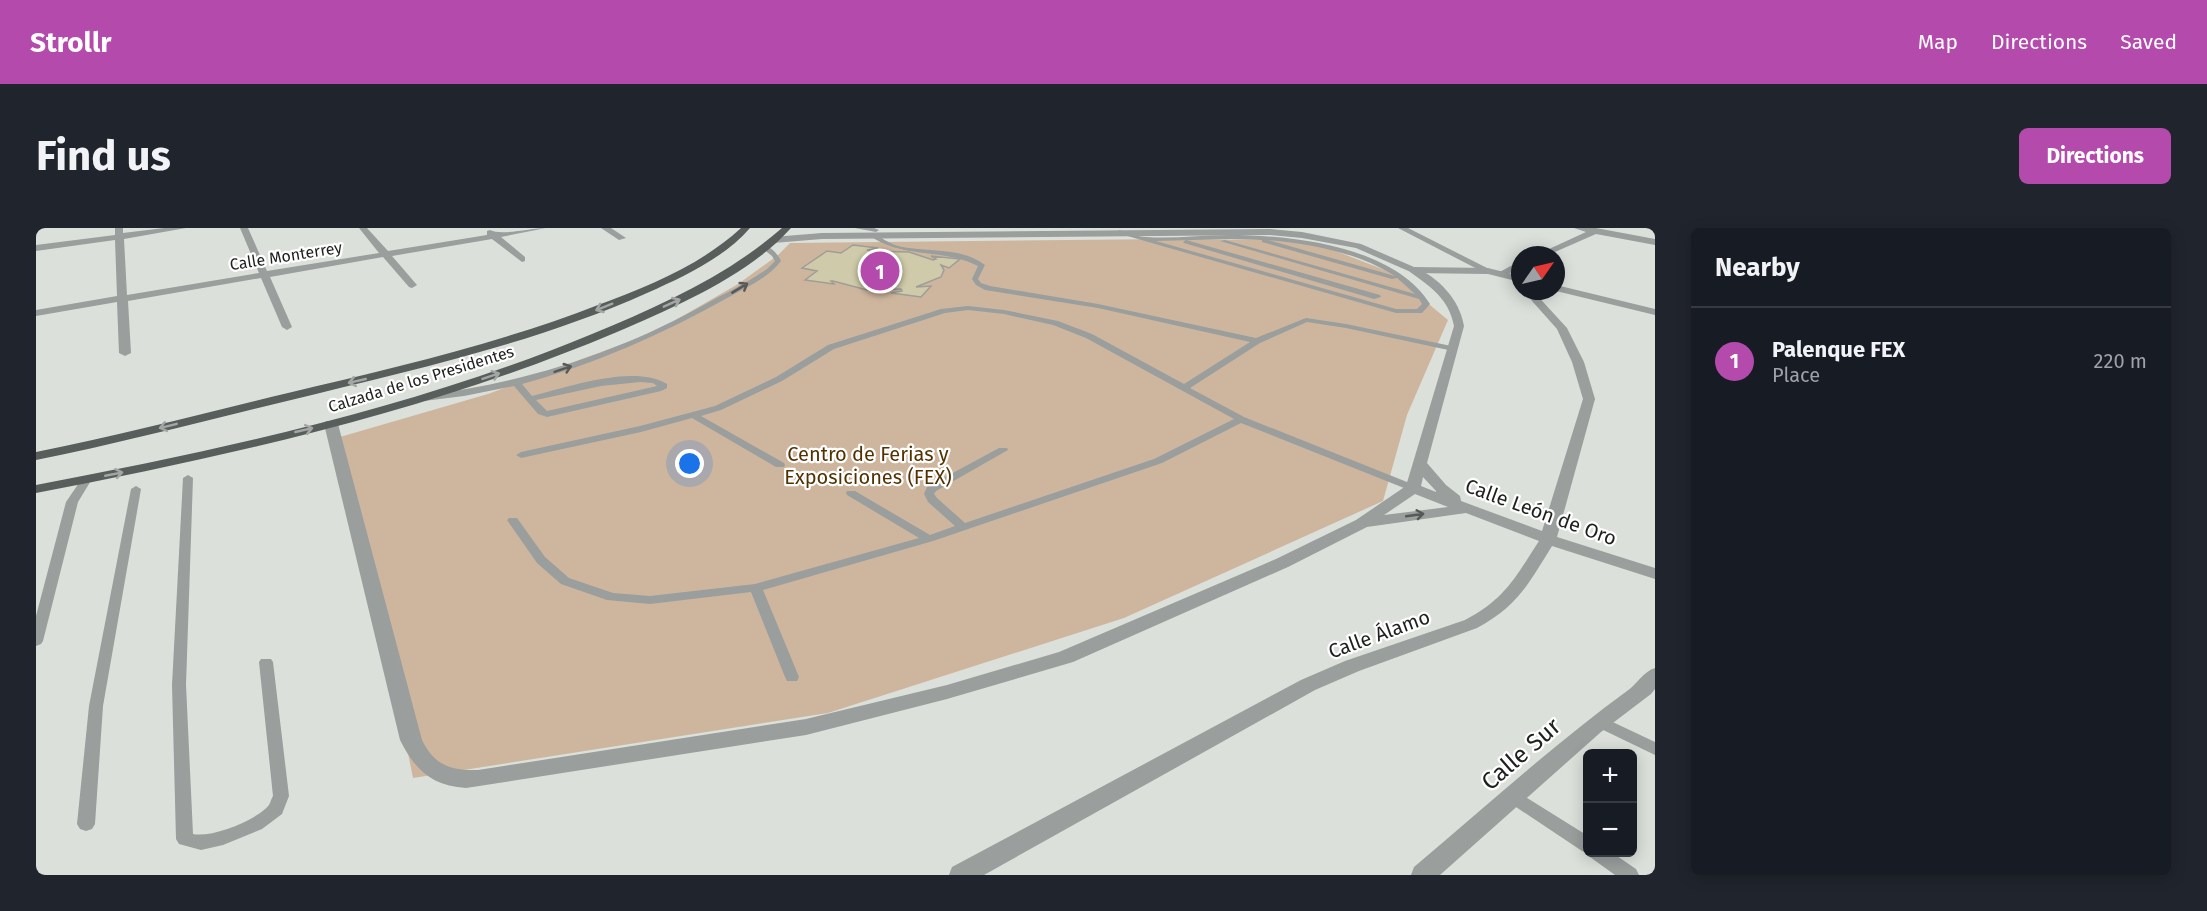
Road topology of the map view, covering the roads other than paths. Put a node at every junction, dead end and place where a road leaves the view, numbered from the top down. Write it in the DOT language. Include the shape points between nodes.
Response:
graph roads {
  1 [pos="182,228"];
  2 [pos="244,228"];
  3 [pos="363,228"];
  4 [pos="484,228"];
  5 [pos="542,228"];
  6 [pos="605,228"];
  7 [pos="746,228"];
  8 [pos="786,228"];
  9 [pos="858,228"];
  10 [pos="1402,228"];
  11 [pos="1578,228"];
  12 [pos="1599,230"];
  13 [pos="119,232"];
  14 [pos="876,232"];
  15 [pos="1119,232"];
  16 [pos="494,236"];
  17 [pos="822,236"];
  18 [pos="1245,236"];
  19 [pos="1210,237"];
  20 [pos="622,238"];
  21 [pos="1173,238"];
  22 [pos="1145,239"];
  23 [pos="1305,241"];
  24 [pos="1655,242"];
  25 [pos="769,243"];
  26 [pos="1561,246"];
  27 [pos="36,248"];
  28 [pos="1286,248"];
  29 [pos="1269,254"];
  30 [pos="384,255"];
  31 [pos="522,259"];
  32 [pos="1251,260"];
  33 [pos="1237,266"];
  34 [pos="1511,269"];
  35 [pos="1389,270"];
  36 [pos="1488,271"];
  37 [pos="1377,274"];
  38 [pos="1501,274"];
  39 [pos="264,275"];
  40 [pos="1409,275"];
  41 [pos="1511,278"];
  42 [pos="1359,280"];
  43 [pos="411,285"];
  44 [pos="1342,286"];
  45 [pos="1565,290"];
  46 [pos="1328,292"];
  47 [pos="123,298"];
  48 [pos="1423,298"];
  49 [pos="1537,300"];
  50 [pos="1419,311"];
  51 [pos="1655,312"];
  52 [pos="36,313"];
  53 [pos="287,327"];
  54 [pos="1257,341"];
  55 [pos="1453,349"];
  56 [pos="125,353"];
  57 [pos="516,382"];
  58 [pos="1184,388"];
  59 [pos="424,398"];
  60 [pos="531,399"];
  61 [pos="693,415"];
  62 [pos="1241,419"];
  63 [pos="331,424"];
  64 [pos="1003,450"];
  65 [pos="521,455"];
  66 [pos="36,456"];
  67 [pos="1420,464"];
  68 [pos="780,465"];
  69 [pos="188,478"];
  70 [pos="87,479"];
  71 [pos="1413,488"];
  72 [pos="36,489"];
  73 [pos="136,489"];
  74 [pos="851,493"];
  75 [pos="1468,509"];
  76 [pos="513,520"];
  77 [pos="1362,523"];
  78 [pos="963,527"];
  79 [pos="929,539"];
  80 [pos="1548,539"];
  81 [pos="1655,574"];
  82 [pos="756,588"];
  83 [pos="36,642"];
  84 [pos="266,662"];
  85 [pos="1655,675"];
  86 [pos="792,677"];
  87 [pos="1600,722"];
  88 [pos="1655,748"];
  89 [pos="1513,796"];
  90 [pos="86,824"];
  91 [pos="1583,843"];
  92 [pos="1603,857"];
  93 [pos="962,875"];
  94 [pos="1422,875"];
  95 [pos="1630,875"];
  1 -- 13 [label="street"];
  2 -- 39 [label="street"];
  3 -- 30 [label="street"];
  4 -- 16 [label="street"];
  5 -- 16 [label="street, Calle Monterrey"];
  6 -- 20 [label="street"];
  7 -- 66 [label="highway, Calzada de los Presidentes, one-way" via="676,276 561,325 402,370"];
  8 -- 17 [label="street"];
  8 -- 25 [label="highway, Calzada de los Presidentes"];
  9 -- 14 [label="lane"];
  10 -- 36 [label="street"];
  11 -- 12 [label="street"];
  12 -- 24 [label="street"];
  12 -- 26 [label="street"];
  13 -- 27 [label="street"];
  13 -- 47 [label="street"];
  14 -- 15 [label="street"];
  14 -- 17 [label="street"];
  14 -- 54 [label="lane" via="886,245 952,253 976,261 982,265 975,279 988,288 1098,306"];
  15 -- 22 [label="lane"];
  15 -- 40 [label="street" via="1243,231 1302,235 1359,246"];
  16 -- 30 [label="street, Calle Monterrey"];
  16 -- 31 [label="street"];
  17 -- 25 [label="street"];
  18 -- 19 [label="lane"];
  18 -- 23 [label="lane"];
  18 -- 28 [label="lane"];
  19 -- 21 [label="lane"];
  19 -- 29 [label="lane"];
  21 -- 22 [label="lane"];
  21 -- 32 [label="lane"];
  22 -- 33 [label="lane"];
  23 -- 28 [label="lane"];
  23 -- 35 [label="lane" via="1356,255"];
  57 -- 25 [label="lane, one-way" via="604,355 711,304 775,265 778,261"];
  59 -- 25 [label="highway, Calzada de los Presidentes, one-way" via="604,334 684,298"];
  28 -- 29 [label="lane"];
  28 -- 37 [label="lane"];
  29 -- 32 [label="lane"];
  29 -- 42 [label="lane"];
  30 -- 39 [label="street, Calle Monterrey"];
  30 -- 43 [label="street"];
  32 -- 33 [label="lane"];
  32 -- 44 [label="lane"];
  33 -- 46 [label="lane"];
  34 -- 38 [label="street"];
  35 -- 37 [label="lane"];
  35 -- 40 [label="lane"];
  36 -- 38 [label="street"];
  36 -- 40 [label="street"];
  37 -- 40 [label="lane"];
  37 -- 42 [label="lane"];
  38 -- 41 [label="street"];
  39 -- 47 [label="street, Calle Monterrey"];
  39 -- 53 [label="street"];
  40 -- 48 [label="lane"];
  40 -- 55 [label="street" via="1437,286 1450,299 1459,326"];
  42 -- 44 [label="lane"];
  42 -- 48 [label="lane"];
  44 -- 46 [label="lane"];
  44 -- 50 [label="lane"];
  45 -- 51 [label="street"];
  46 -- 50 [label="lane" via="1396,311"];
  47 -- 52 [label="street, Calle Monterrey"];
  47 -- 56 [label="street"];
  48 -- 50 [label="lane" via="1426,304"];
  49 -- 80 [label="street, Calle Álamo" via="1562,328 1589,399"];
  54 -- 55 [label="lane" via="1312,320"];
  54 -- 58 [label="lane"];
  55 -- 67 [label="street"];
  57 -- 59 [label="lane"];
  57 -- 60 [label="lane"];
  58 -- 61 [label="lane" via="1089,336 1055,323 968,308 944,311 831,347 759,389"];
  58 -- 62 [label="lane"];
  59 -- 63 [label="highway, Calzada de los Presidentes"];
  60 -- 60 [label="lane" via="627,379 658,381 664,386 553,413 541,412"];
  61 -- 65 [label="lane"];
  61 -- 68 [label="lane"];
  62 -- 71 [label="lane"];
  62 -- 78 [label="lane" via="1158,461"];
  70 -- 63 [label="highway, Calzada de los Presidentes, one-way"];
  63 -- 77 [label="street" via="411,740 417,753 438,775 463,780 806,727 947,692 1065,657 1282,563"];
  64 -- 78 [label="lane" via="931,489 932,500"];
  67 -- 71 [label="street"];
  67 -- 75 [label="street" via="1441,489"];
  69 -- 84 [label="lane" via="179,685 185,839 201,843 224,838 256,824 276,809 281,796"];
  70 -- 72 [label="highway, Calzada de los Presidentes"];
  70 -- 83 [label="lane" via="72,502"];
  71 -- 75 [label="street, Calle León de Oro"];
  71 -- 77 [label="street"];
  73 -- 90 [label="lane" via="96,706"];
  74 -- 79 [label="lane"];
  77 -- 75 [label="street, one-way"];
  75 -- 80 [label="street, Calle León de Oro"];
  76 -- 82 [label="lane" via="541,560 565,581 612,597 650,600"];
  78 -- 79 [label="lane"];
  79 -- 82 [label="lane"];
  80 -- 81 [label="street, Calle León de Oro"];
  80 -- 93 [label="street, Calle Álamo" via="1514,592 1486,616 1308,685"];
  82 -- 86 [label="lane"];
  85 -- 87 [label="street, Calle Sur" via="1644,689"];
  87 -- 88 [label="lane"];
  87 -- 89 [label="street, Calle Sur"];
  89 -- 91 [label="lane"];
  89 -- 94 [label="street, Calle Sur"];
  92 -- 95 [label="lane"];
}
